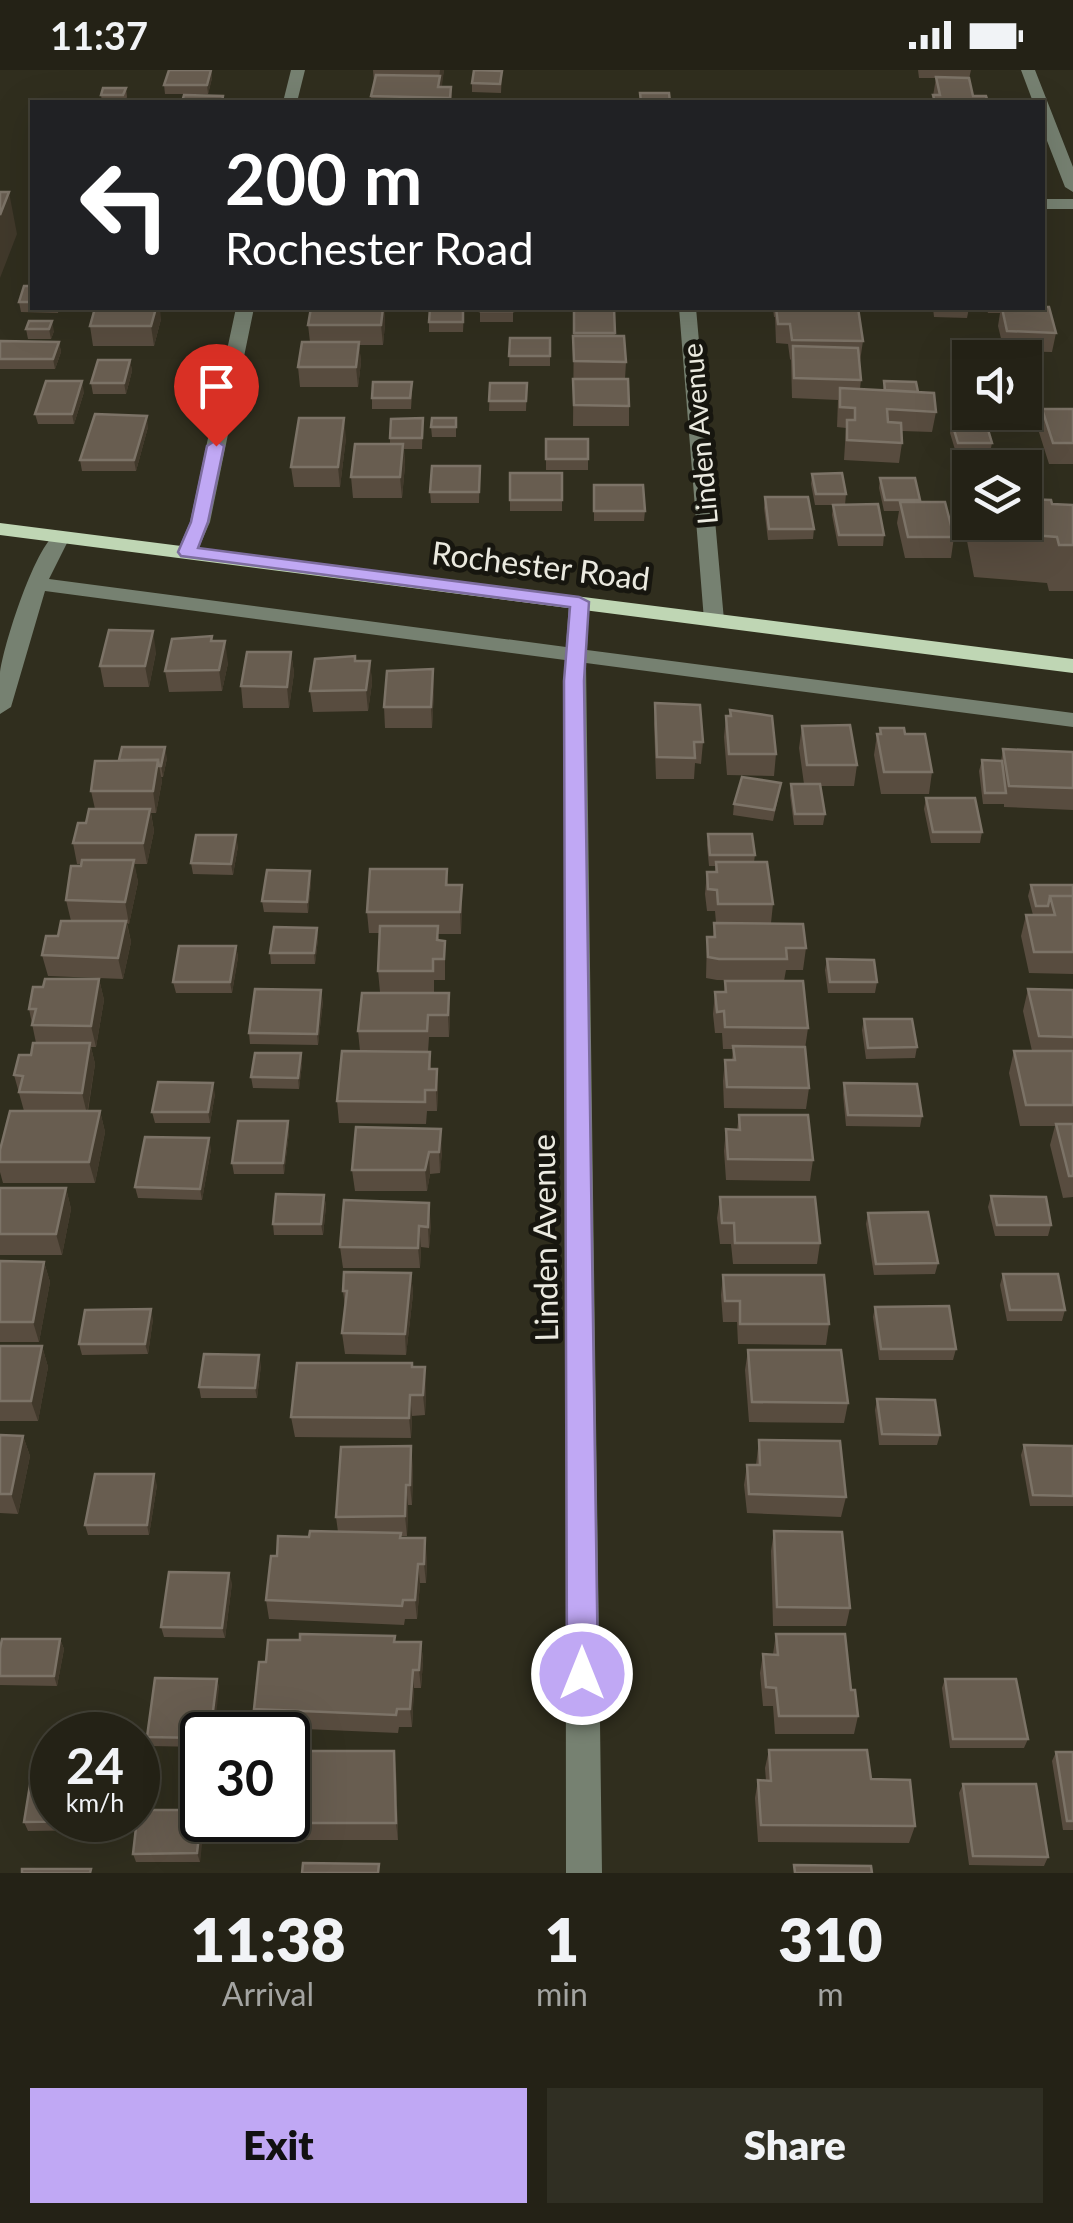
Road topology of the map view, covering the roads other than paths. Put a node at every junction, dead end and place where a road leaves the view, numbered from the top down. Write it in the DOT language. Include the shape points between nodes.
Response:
graph roads {
  1 [pos="298,70"];
  2 [pos="1028,70"];
  3 [pos="290,100"];
  4 [pos="1040,100"];
  5 [pos="1045,113"];
  6 [pos="1073,187"];
  7 [pos="1045,204"];
  8 [pos="1073,204"];
  9 [pos="245,310"];
  10 [pos="687,310"];
  11 [pos="0,529"];
  12 [pos="60,537"];
  13 [pos="188,552"];
  14 [pos="37,584"];
  15 [pos="579,602"];
  16 [pos="714,620"];
  17 [pos="574,652"];
  18 [pos="1073,666"];
  19 [pos="0,707"];
  20 [pos="1073,720"];
  21 [pos="584,1873"];
  1 -- 3 [label="street"];
  2 -- 4 [label="street"];
  5 -- 6 [label="street"];
  7 -- 8 [label="street"];
  9 -- 13 [label="street"];
  10 -- 16 [label="street, Linden Avenue"];
  11 -- 12 [label="main road, Rochester Road"];
  12 -- 13 [label="main road, Rochester Road"];
  12 -- 14 [label="street"];
  13 -- 15 [label="main road, Rochester Road"];
  14 -- 17 [label="street"];
  14 -- 19 [label="street"];
  15 -- 16 [label="main road, Rochester Road"];
  15 -- 17 [label="street, Linden Avenue"];
  16 -- 18 [label="main road, Rochester Road"];
  17 -- 20 [label="street"];
  17 -- 21 [label="street, Linden Avenue"];
}
